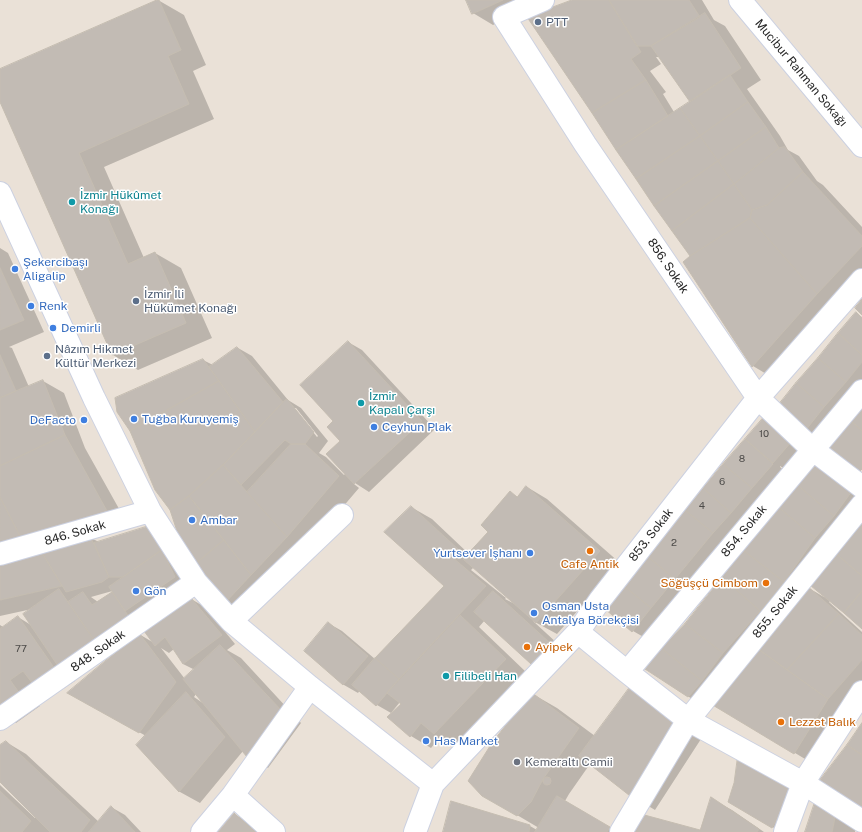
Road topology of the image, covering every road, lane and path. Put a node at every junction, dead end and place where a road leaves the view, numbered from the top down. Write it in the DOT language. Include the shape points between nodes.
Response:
graph roads {
  1 [pos="543,0"];
  2 [pos="740,0"];
  3 [pos="862,146"];
  4 [pos="2,201"];
  5 [pos="862,280"];
  6 [pos="862,391"];
  7 [pos="758,398"];
  8 [pos="812,450"];
  9 [pos="862,487"];
  10 [pos="862,505"];
  11 [pos="150,511"];
  12 [pos="342,515"];
  13 [pos="0,554"];
  14 [pos="196,582"];
  15 [pos="231,621"];
  16 [pos="578,632"];
  17 [pos="626,672"];
  18 [pos="310,686"];
  19 [pos="862,692"];
  20 [pos="0,719"];
  21 [pos="688,720"];
  22 [pos="803,783"];
  23 [pos="433,784"];
  24 [pos="233,795"];
  25 [pos="862,821"];
  26 [pos="202,832"];
  27 [pos="274,832"];
  28 [pos="415,832"];
  29 [pos="621,832"];
  30 [pos="785,832"];
  1 -- 7 [label="street, 856. Sokak" via="504,17 585,144"];
  2 -- 3 [label="street, Mucibur Rahman Sokağı"];
  4 -- 11 [label="street"];
  5 -- 7 [label="street, 853. Sokak"];
  6 -- 8 [label="street, 854. Sokak"];
  7 -- 8 [label="street, 856. Sokak"];
  7 -- 16 [label="street, 853. Sokak" via="600,600"];
  8 -- 9 [label="street, 856. Sokak"];
  8 -- 17 [label="street, 854. Sokak"];
  10 -- 21 [label="street, 855. Sokak"];
  11 -- 13 [label="street, 846. Sokak"];
  11 -- 14 [label="street"];
  12 -- 15 [label="street"];
  14 -- 15 [label="street"];
  14 -- 20 [label="street, 848. Sokak"];
  15 -- 18 [label="street"];
  16 -- 17 [label="street"];
  16 -- 23 [label="street, 853. Sokak"];
  17 -- 21 [label="street"];
  18 -- 23 [label="street"];
  18 -- 24 [label="street"];
  19 -- 22 [label="street"];
  21 -- 22 [label="street"];
  21 -- 29 [label="street, 855. Sokak"];
  22 -- 25 [label="street"];
  22 -- 30 [label="street"];
  23 -- 28 [label="street"];
  24 -- 26 [label="street"];
  24 -- 27 [label="street"];
}
